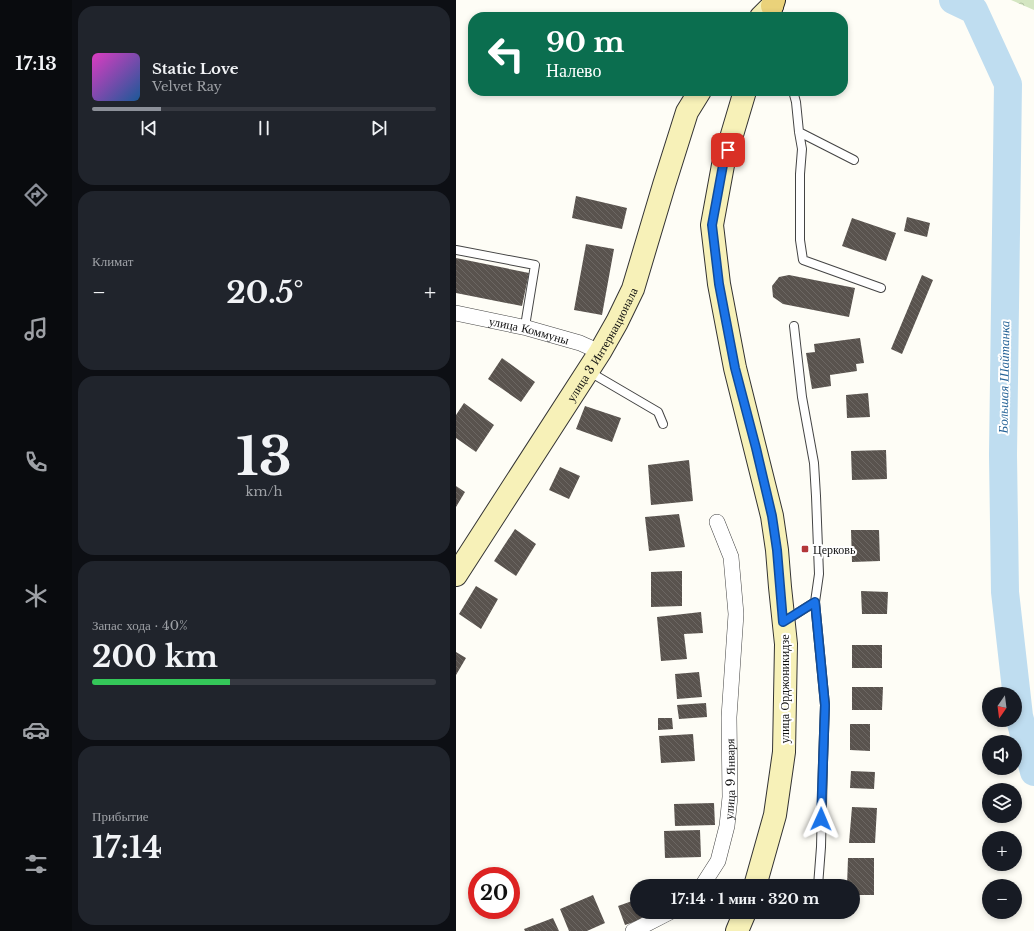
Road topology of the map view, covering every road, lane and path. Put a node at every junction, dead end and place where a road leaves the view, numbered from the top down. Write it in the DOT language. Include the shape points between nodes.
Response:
graph roads {
  1 [pos="697,96"];
  2 [pos="744,96"];
  3 [pos="794,96"];
  4 [pos="799,132"];
  5 [pos="854,160"];
  6 [pos="456,250"];
  7 [pos="881,288"];
  8 [pos="456,313"];
  9 [pos="794,326"];
  10 [pos="527,328"];
  11 [pos="600,352"];
  12 [pos="588,370"];
  13 [pos="663,424"];
  14 [pos="717,522"];
  15 [pos="456,575"];
  16 [pos="815,602"];
  17 [pos="783,622"];
  18 [pos="706,879"];
  19 [pos="757,879"];
  20 [pos="819,879"];
  21 [pos="656,919"];
  22 [pos="742,919"];
  23 [pos="632,931"];
  24 [pos="737,931"];
  1 -- 11 [label="main road, улица 3 Интернационала" via="687,112 632,289"];
  2 -- 17 [label="main road, улица Орджоникидзе" via="723,165 712,225 719,284 735,368 772,516"];
  3 -- 4 [label="lane"];
  4 -- 5 [label="lane"];
  4 -- 7 [label="lane" via="802,149 800,240 803,260"];
  6 -- 10 [label="lane" via="535,265"];
  8 -- 10 [label="street, улица Коммуны"];
  9 -- 16 [label="lane" via="814,470 819,574"];
  10 -- 11 [label="street, улица Коммуны" via="580,343"];
  11 -- 12 [label="main road, улица 3 Интернационала"];
  12 -- 13 [label="lane" via="658,412"];
  12 -- 15 [label="main road, улица 3 Интернационала"];
  14 -- 18 [label="street, улица 9 Января" via="731,557 736,614 729,717 730,797 727,826 718,861"];
  16 -- 17 [label="lane"];
  16 -- 20 [label="lane" via="825,705"];
  17 -- 19 [label="main road, улица Орджоникидзе" via="786,644 784,752 775,815"];
  21 -- 23 [label="street"];
  22 -- 24 [label="main road"];
}
